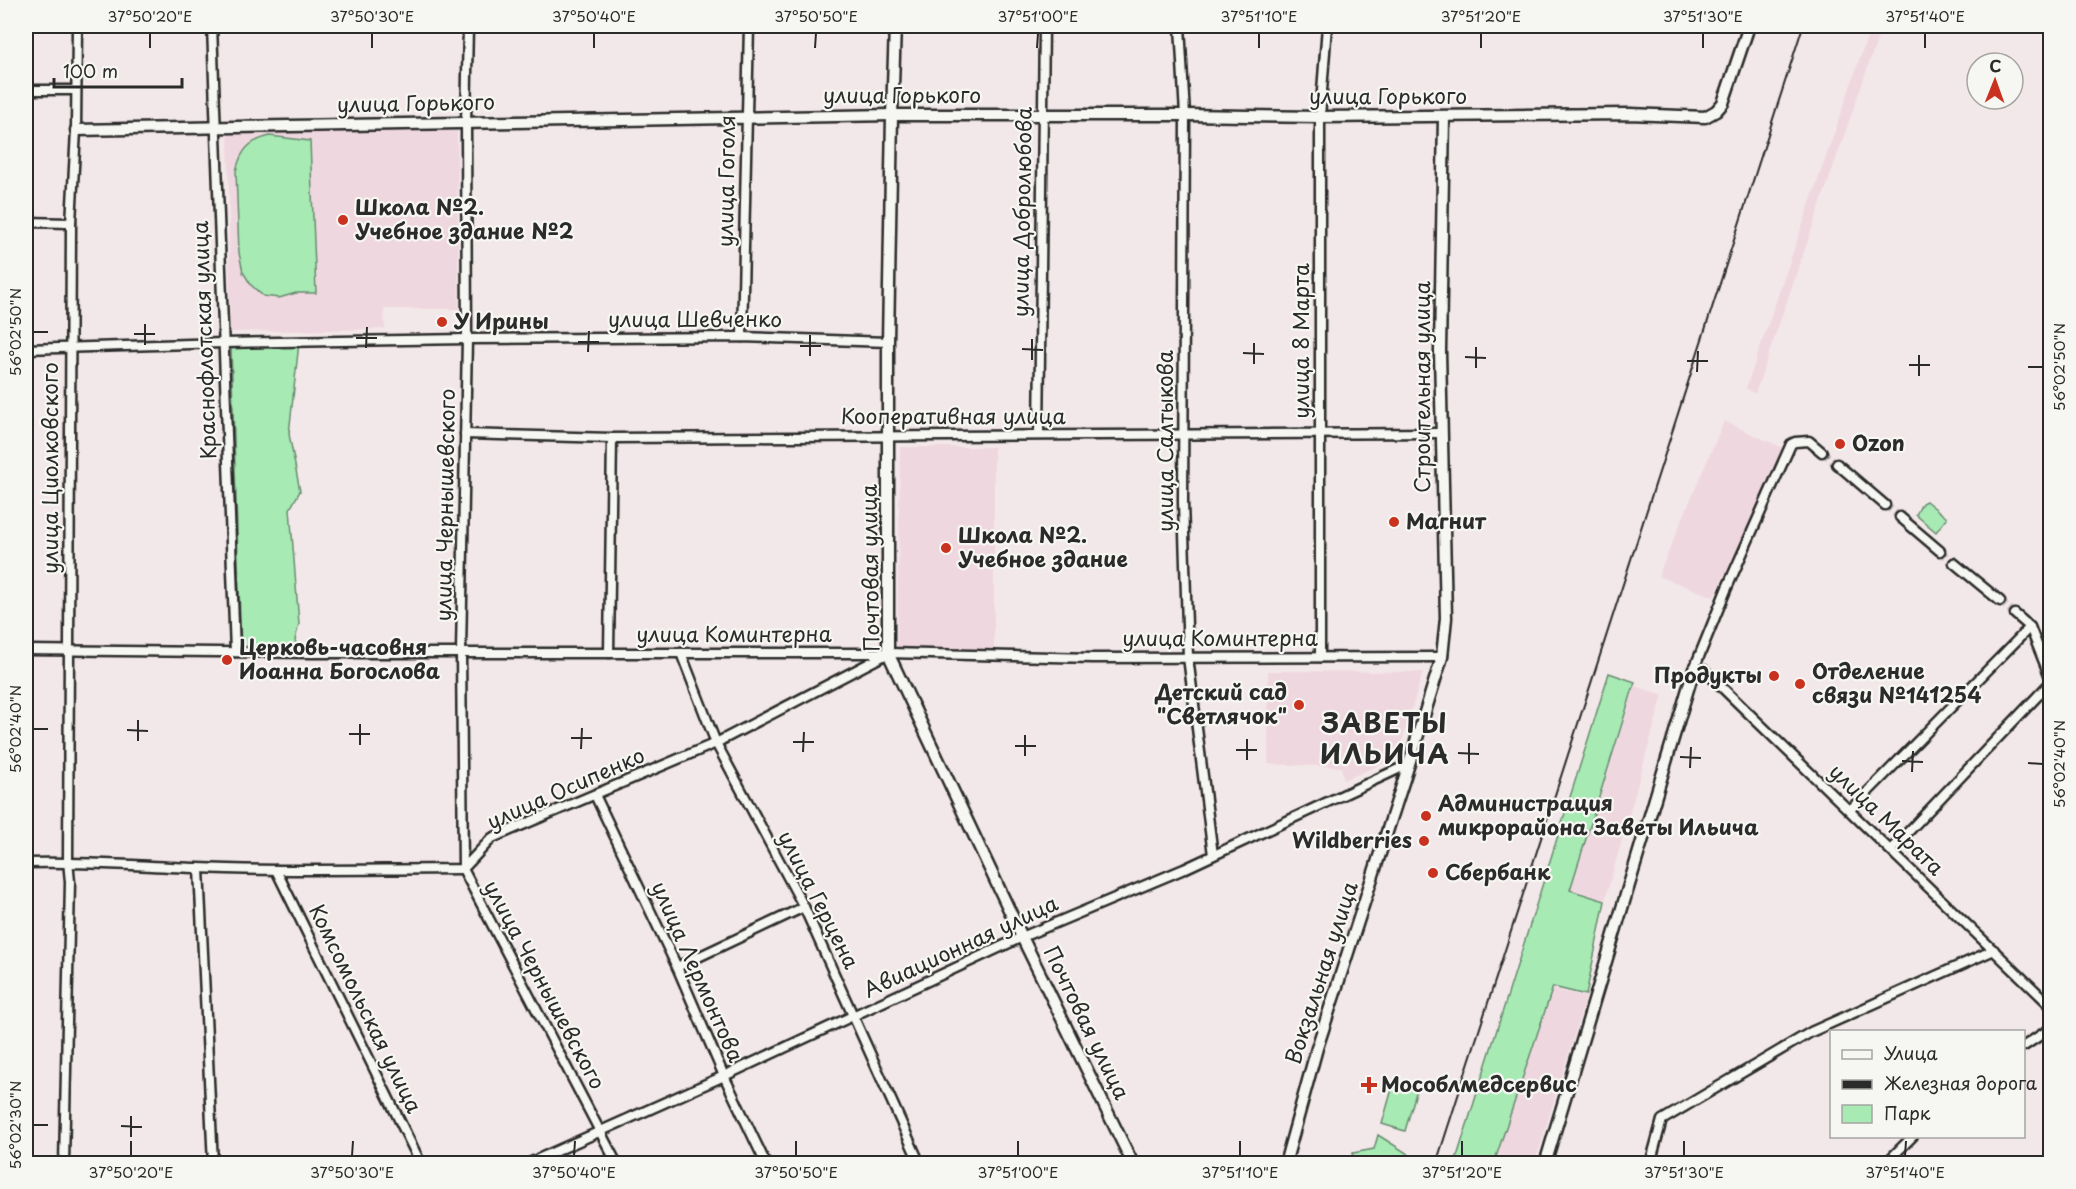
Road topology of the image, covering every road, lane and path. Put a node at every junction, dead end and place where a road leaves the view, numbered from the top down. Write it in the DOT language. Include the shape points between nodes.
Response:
graph roads {
  1 [pos="77,26"];
  2 [pos="212,26"];
  3 [pos="468,26"];
  4 [pos="749,26"];
  5 [pos="895,26"];
  6 [pos="1044,26"];
  7 [pos="1180,26"];
  8 [pos="1327,26"];
  9 [pos="1749,26"];
  10 [pos="26,90"];
  11 [pos="75,90"];
  12 [pos="892,115"];
  13 [pos="1185,115"];
  14 [pos="746,116"];
  15 [pos="1042,116"];
  16 [pos="1320,117"];
  17 [pos="1443,117"];
  18 [pos="466,123"];
  19 [pos="216,126"];
  20 [pos="76,130"];
  21 [pos="26,222"];
  22 [pos="71,223"];
  23 [pos="742,337"];
  24 [pos="468,339"];
  25 [pos="888,342"];
  26 [pos="223,343"];
  27 [pos="26,349"];
  28 [pos="70,349"];
  29 [pos="1319,432"];
  30 [pos="1442,433"];
  31 [pos="465,434"];
  32 [pos="1039,434"];
  33 [pos="1183,434"];
  34 [pos="888,436"];
  35 [pos="612,438"];
  36 [pos="1822,452"];
  37 [pos="1837,464"];
  38 [pos="1885,505"];
  39 [pos="1900,517"];
  40 [pos="1940,550"];
  41 [pos="1954,563"];
  42 [pos="2000,601"];
  43 [pos="2014,614"];
  44 [pos="2030,627"];
  45 [pos="26,650"];
  46 [pos="68,651"];
  47 [pos="235,652"];
  48 [pos="461,652"];
  49 [pos="609,653"];
  50 [pos="681,653"];
  51 [pos="888,653"];
  52 [pos="1188,657"];
  53 [pos="1320,657"];
  54 [pos="1442,657"];
  55 [pos="1694,669"];
  56 [pos="2050,677"];
  57 [pos="2050,683"];
  58 [pos="716,743"];
  59 [pos="1409,765"];
  60 [pos="595,795"];
  61 [pos="1850,810"];
  62 [pos="1892,850"];
  63 [pos="1213,855"];
  64 [pos="68,861"];
  65 [pos="26,863"];
  66 [pos="199,868"];
  67 [pos="463,868"];
  68 [pos="276,870"];
  69 [pos="804,908"];
  70 [pos="1022,937"];
  71 [pos="1994,950"];
  72 [pos="677,967"];
  73 [pos="2050,1005"];
  74 [pos="854,1016"];
  75 [pos="2050,1029"];
  76 [pos="2025,1045"];
  77 [pos="724,1076"];
  78 [pos="599,1131"];
  79 [pos="1912,1138"];
  80 [pos="64,1164"];
  81 [pos="213,1164"];
  82 [pos="421,1164"];
  83 [pos="527,1164"];
  84 [pos="617,1164"];
  85 [pos="766,1164"];
  86 [pos="920,1164"];
  87 [pos="1133,1164"];
  88 [pos="1285,1164"];
  89 [pos="1545,1164"];
  90 [pos="1650,1164"];
  91 [pos="1885,1164"];
  1 -- 11 [label="street, улица Циолковского"];
  2 -- 19 [label="street, Краснофлотская улица"];
  3 -- 18 [label="street, улица Чернышевского"];
  4 -- 14 [label="street, улица Гоголя"];
  5 -- 12 [label="street, Почтовая улица"];
  6 -- 15 [label="street, улица Добролюбова"];
  7 -- 13 [label="street, улица Салтыкова"];
  8 -- 16 [label="street, улица 8 Марта"];
  9 -- 17 [label="street, улица Горького" via="1723,103 1705,117"];
  10 -- 11 [label="street"];
  11 -- 20 [label="street, улица Циолковского"];
  12 -- 14 [label="street, улица Горького"];
  12 -- 15 [label="street, улица Горького"];
  12 -- 25 [label="street, Почтовая улица"];
  13 -- 15 [label="street, улица Горького"];
  13 -- 16 [label="street, улица Горького"];
  13 -- 33 [label="street, улица Салтыкова"];
  14 -- 18 [label="street, улица Горького"];
  14 -- 23 [label="street, улица Гоголя"];
  15 -- 32 [label="street, улица Добролюбова"];
  16 -- 17 [label="street, улица Горького"];
  16 -- 29 [label="street, улица 8 Марта"];
  17 -- 30 [label="street, Строительная улица"];
  18 -- 19 [label="street, улица Горького"];
  18 -- 24 [label="street, улица Чернышевского"];
  19 -- 20 [label="street, улица Горького"];
  19 -- 26 [label="street, Краснофлотская улица"];
  20 -- 22 [label="street, улица Циолковского"];
  21 -- 22 [label="street"];
  22 -- 28 [label="street, улица Циолковского"];
  23 -- 24 [label="street, улица Шевченко"];
  23 -- 25 [label="street, улица Шевченко"];
  24 -- 26 [label="street, улица Шевченко"];
  24 -- 31 [label="street, улица Чернышевского"];
  25 -- 34 [label="street, Почтовая улица"];
  26 -- 28 [label="street, улица Шевченко"];
  26 -- 47 [label="street, Краснофлотская улица"];
  27 -- 28 [label="street, улица Шевченко"];
  28 -- 46 [label="street, улица Циолковского"];
  29 -- 30 [label="street, Кооперативная улица"];
  29 -- 33 [label="street, Кооперативная улица"];
  29 -- 53 [label="street, улица 8 Марта"];
  30 -- 54 [label="street, Строительная улица" via="1446,618"];
  31 -- 35 [label="street, Кооперативная улица"];
  31 -- 48 [label="street, улица Чернышевского"];
  32 -- 33 [label="street, Кооперативная улица"];
  32 -- 34 [label="street, Кооперативная улица"];
  33 -- 52 [label="street, улица Салтыкова"];
  34 -- 35 [label="street, Кооперативная улица"];
  34 -- 51 [label="street, Почтовая улица"];
  35 -- 49 [label="street"];
  36 -- 55 [label="street" via="1809,441 1792,442"];
  37 -- 38 [label="street"];
  39 -- 40 [label="street"];
  41 -- 42 [label="street"];
  43 -- 44 [label="street"];
  44 -- 56 [label="street"];
  44 -- 61 [label="street"];
  45 -- 46 [label="street, улица Коминтерна"];
  46 -- 47 [label="street, улица Коминтерна"];
  46 -- 64 [label="street, улица Циолковского"];
  47 -- 48 [label="street, улица Коминтерна"];
  48 -- 49 [label="street, улица Коминтерна"];
  48 -- 67 [label="street, улица Чернышевского"];
  49 -- 50 [label="street, улица Коминтерна"];
  50 -- 51 [label="street, улица Коминтерна"];
  50 -- 58 [label="street, улица Герцена"];
  51 -- 52 [label="street, улица Коминтерна"];
  51 -- 58 [label="street, улица Осипенко"];
  51 -- 70 [label="street, Почтовая улица"];
  52 -- 53 [label="street, улица Коминтерна"];
  52 -- 63 [label="street, улица Салтыкова"];
  53 -- 54 [label="street, улица Коминтерна"];
  54 -- 59 [label="street, Вокзальная улица"];
  55 -- 61 [label="street, улица Марата" via="1704,670"];
  55 -- 89 [label="street"];
  57 -- 62 [label="street"];
  58 -- 60 [label="street, улица Осипенко"];
  58 -- 69 [label="street, улица Герцена"];
  59 -- 63 [label="street, Авиационная улица"];
  59 -- 88 [label="street, Вокзальная улица" via="1317,1048"];
  60 -- 67 [label="street, улица Осипенко" via="492,838"];
  60 -- 72 [label="street, улица Лермонтова"];
  61 -- 62 [label="street, улица Марата"];
  62 -- 71 [label="street, улица Марата"];
  63 -- 70 [label="street, Авиационная улица"];
  64 -- 65 [label="street"];
  64 -- 66 [label="street"];
  64 -- 80 [label="street, улица Циолковского"];
  66 -- 68 [label="street"];
  66 -- 81 [label="street"];
  67 -- 68 [label="street"];
  67 -- 78 [label="street, улица Чернышевского"];
  68 -- 82 [label="street, Комсомольская улица"];
  69 -- 72 [label="street"];
  69 -- 74 [label="street, улица Герцена"];
  70 -- 74 [label="street, Авиационная улица"];
  70 -- 87 [label="street, Почтовая улица"];
  71 -- 73 [label="street, улица Марата"];
  71 -- 90 [label="street" via="1811,1032 1662,1120"];
  72 -- 77 [label="street, улица Лермонтова"];
  74 -- 77 [label="street, Авиационная улица"];
  74 -- 86 [label="street, улица Герцена"];
  75 -- 76 [label="street"];
  77 -- 78 [label="street, Авиационная улица"];
  77 -- 85 [label="street, улица Лермонтова"];
  78 -- 83 [label="street, Авиационная улица"];
  78 -- 84 [label="street, улица Чернышевского"];
  79 -- 91 [label="street"];
}
